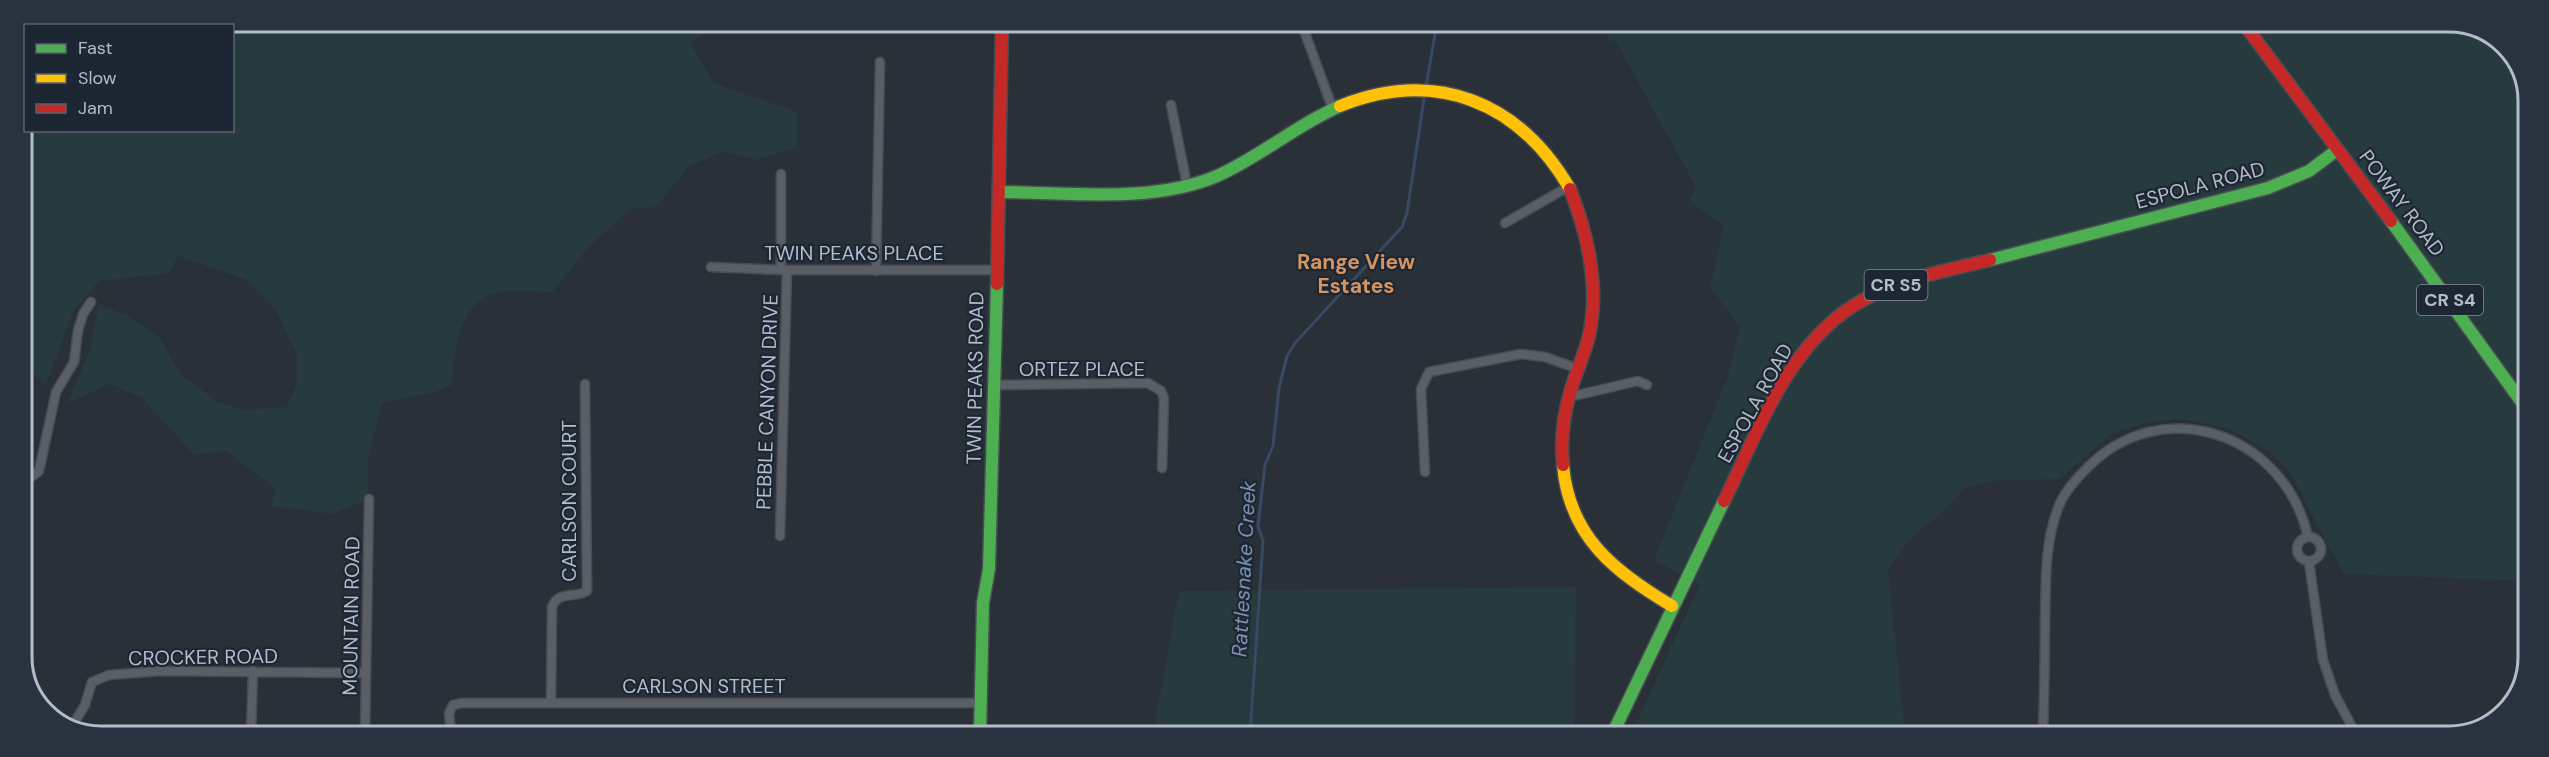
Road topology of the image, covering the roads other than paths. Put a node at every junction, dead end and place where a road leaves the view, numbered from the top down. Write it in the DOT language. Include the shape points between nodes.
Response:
graph roads {
  1 [pos="1002,32"];
  2 [pos="1305,32"];
  3 [pos="2250,32"];
  4 [pos="880,62"];
  5 [pos="1171,105"];
  6 [pos="1332,107"];
  7 [pos="2337,150"];
  8 [pos="781,174"];
  9 [pos="1187,185"];
  10 [pos="1568,187"];
  11 [pos="999,192"];
  12 [pos="1505,223"];
  13 [pos="711,267"];
  14 [pos="784,270"];
  15 [pos="876,270"];
  16 [pos="997,270"];
  17 [pos="92,302"];
  18 [pos="1576,368"];
  19 [pos="585,384"];
  20 [pos="995,385"];
  21 [pos="1647,385"];
  22 [pos="2518,396"];
  23 [pos="1569,397"];
  24 [pos="1162,468"];
  25 [pos="1425,472"];
  26 [pos="32,476"];
  27 [pos="369,499"];
  28 [pos="780,536"];
  29 [pos="2308,537"];
  30 [pos="2309,562"];
  31 [pos="1672,606"];
  32 [pos="253,671"];
  33 [pos="366,673"];
  34 [pos="551,701"];
  35 [pos="981,704"];
  36 [pos="76,721"];
  37 [pos="251,726"];
  38 [pos="365,726"];
  39 [pos="450,726"];
  40 [pos="980,726"];
  41 [pos="1616,726"];
  42 [pos="2043,726"];
  43 [pos="2352,726"];
  1 -- 11 [label="street, TWIN PEAKS ROAD"];
  2 -- 6 [label="street"];
  3 -- 7 [label="street, POWAY ROAD / CR S4"];
  4 -- 15 [label="street"];
  5 -- 9 [label="street"];
  6 -- 9 [label="street" via="1223,174"];
  6 -- 10 [label="street" via="1395,90 1433,90 1474,100 1509,118 1529,134 1552,160"];
  7 -- 22 [label="street, POWAY ROAD / CR S4"];
  7 -- 31 [label="street, ESPOLA ROAD / CR S5" via="2309,171 2268,188 1919,278 1852,305 1821,331 1789,374"];
  8 -- 14 [label="street, PEBBLE CANYON DRIVE"];
  9 -- 11 [label="street" via="1155,190"];
  10 -- 12 [label="street"];
  10 -- 18 [label="street" via="1584,223 1593,262 1590,329"];
  11 -- 16 [label="street, TWIN PEAKS ROAD"];
  13 -- 14 [label="street, TWIN PEAKS PLACE"];
  14 -- 15 [label="street, TWIN PEAKS PLACE"];
  14 -- 28 [label="street, PEBBLE CANYON DRIVE"];
  15 -- 16 [label="street, TWIN PEAKS PLACE"];
  16 -- 20 [label="street, TWIN PEAKS ROAD"];
  17 -- 26 [label="street" via="78,331 74,362 56,392 39,471"];
  18 -- 23 [label="street"];
  18 -- 25 [label="street" via="1545,357 1521,354 1429,372 1421,389"];
  19 -- 34 [label="street, CARLSON COURT" via="587,587 580,595 561,595 552,607"];
  20 -- 24 [label="street, ORTEZ PLACE" via="1155,386 1164,398"];
  20 -- 35 [label="street, TWIN PEAKS ROAD"];
  21 -- 23 [label="street" via="1638,381"];
  23 -- 31 [label="street" via="1563,429 1563,475 1580,525 1617,570"];
  27 -- 33 [label="street, MOUNTAIN ROAD"];
  29 -- 30 [label="street" via="2300,541 2297,550"];
  29 -- 30 [label="street" via="2318,540 2322,549 2318,558"];
  29 -- 42 [label="street" via="2294,495 2277,472 2257,454 2206,430 2148,432 2119,443 2097,458 2062,499 2047,554"];
  30 -- 43 [label="street" via="2323,660"];
  31 -- 41 [label="street, ESPOLA ROAD / CR S5"];
  32 -- 33 [label="street, CROCKER ROAD"];
  32 -- 36 [label="street, CROCKER ROAD" via="110,675 92,682"];
  32 -- 37 [label="street"];
  33 -- 38 [label="street, MOUNTAIN ROAD"];
  34 -- 35 [label="street, CARLSON STREET"];
  34 -- 39 [label="street, CARLSON STREET" via="461,703 453,705 449,713"];
  35 -- 40 [label="street, TWIN PEAKS ROAD"];
}
